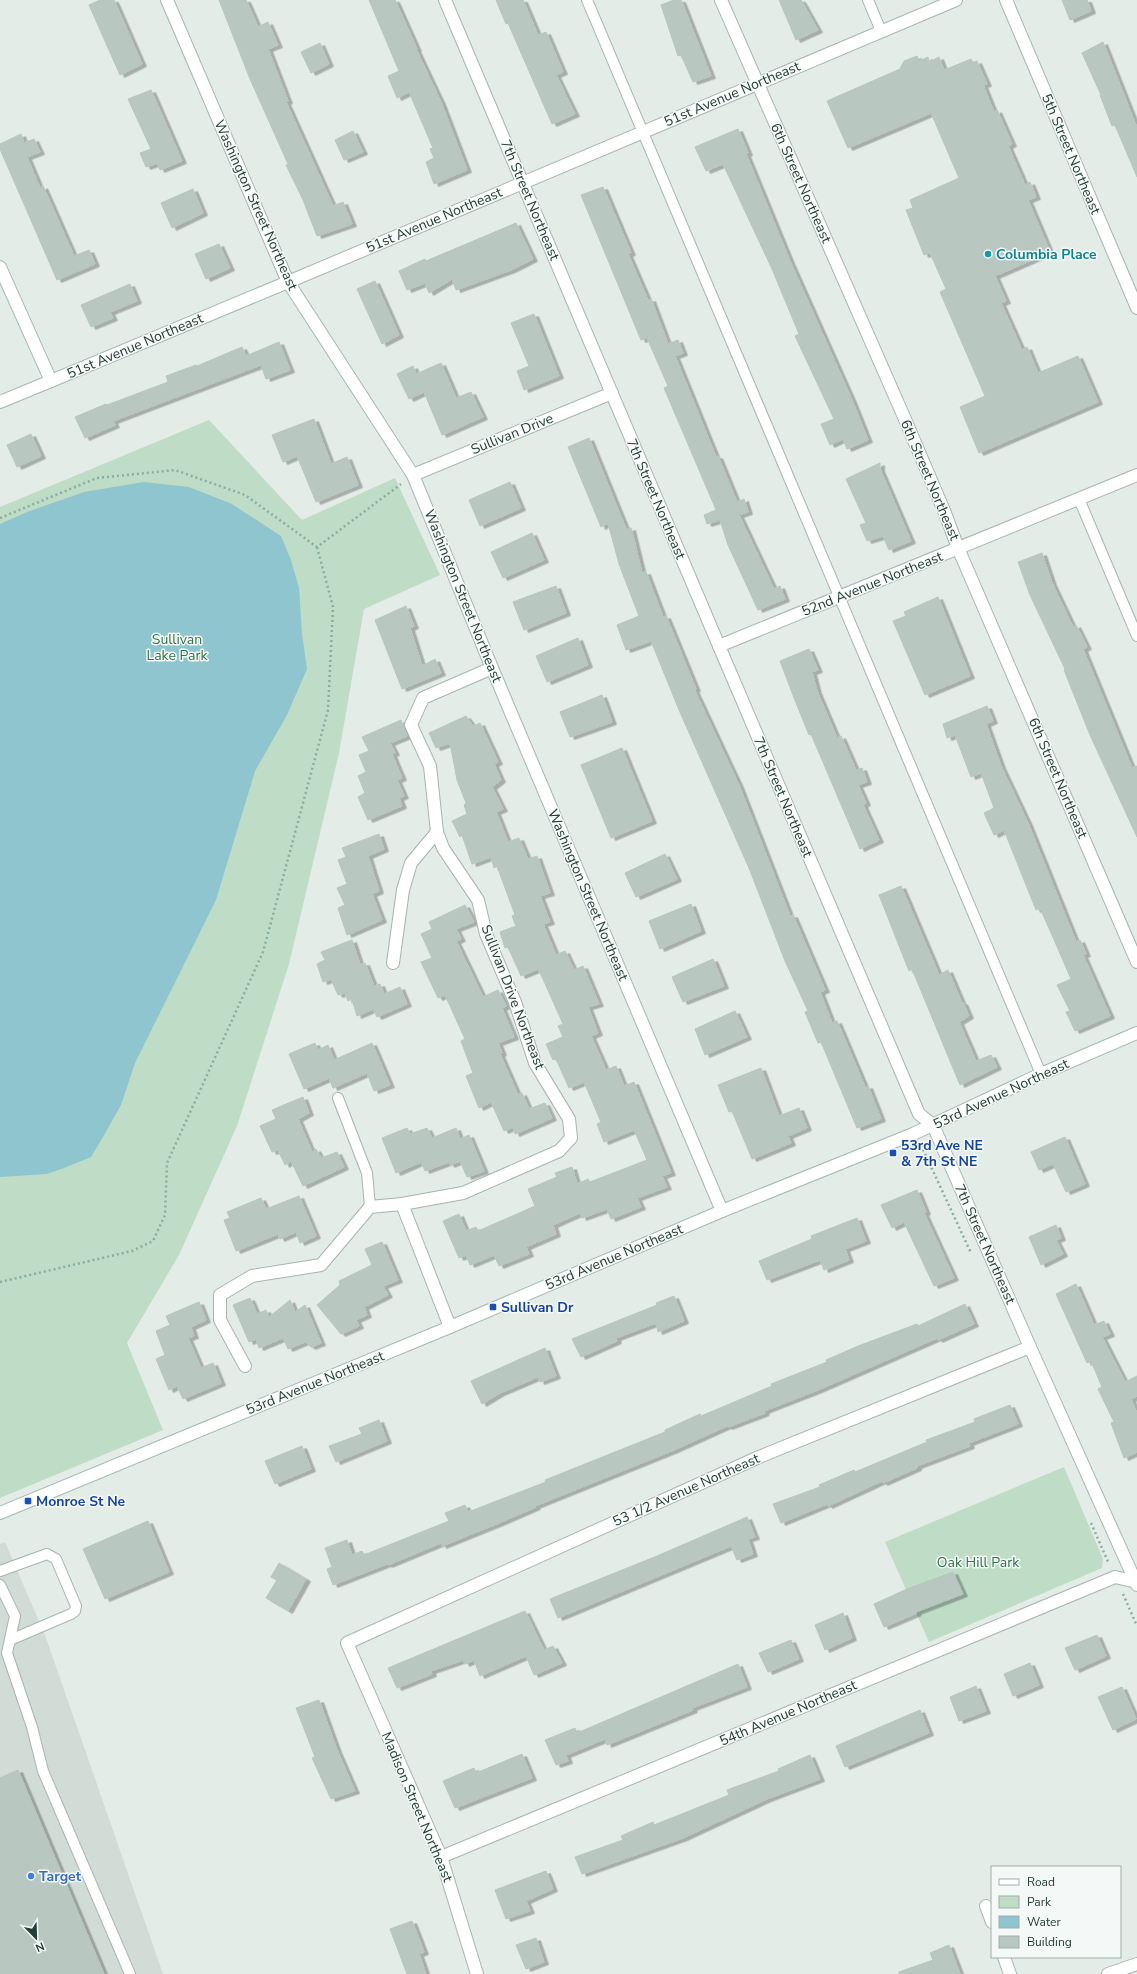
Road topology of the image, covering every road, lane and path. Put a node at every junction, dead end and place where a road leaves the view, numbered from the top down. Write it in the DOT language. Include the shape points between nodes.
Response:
graph roads {
  1 [pos="167,0"];
  2 [pos="445,0"];
  3 [pos="586,0"];
  4 [pos="721,0"];
  5 [pos="868,0"];
  6 [pos="956,0"];
  7 [pos="1006,0"];
  8 [pos="881,32"];
  9 [pos="757,84"];
  10 [pos="642,133"];
  11 [pos="523,183"];
  12 [pos="0,267"];
  13 [pos="288,282"];
  14 [pos="1137,308"];
  15 [pos="50,381"];
  16 [pos="612,393"];
  17 [pos="0,402"];
  18 [pos="413,475"];
  19 [pos="1137,475"];
  20 [pos="1079,499"];
  21 [pos="0,518"];
  22 [pos="317,547"];
  23 [pos="958,548"];
  24 [pos="839,597"];
  25 [pos="1137,636"];
  26 [pos="719,646"];
  27 [pos="492,668"];
  28 [pos="436,832"];
  29 [pos="1137,962"];
  30 [pos="393,963"];
  31 [pos="1137,1033"];
  32 [pos="1041,1074"];
  33 [pos="338,1098"];
  34 [pos="933,1125"];
  35 [pos="402,1204"];
  36 [pos="370,1207"];
  37 [pos="722,1211"];
  38 [pos="0,1282"];
  39 [pos="450,1327"];
  40 [pos="1030,1347"];
  41 [pos="245,1366"];
  42 [pos="0,1514"];
  43 [pos="0,1571"];
  44 [pos="1137,1583"];
  45 [pos="0,1585"];
  46 [pos="10,1640"];
  47 [pos="347,1643"];
  48 [pos="441,1857"];
  49 [pos="986,1906"];
  50 [pos="991,1919"];
  51 [pos="1004,1958"];
  52 [pos="1137,1964"];
  53 [pos="130,1974"];
  54 [pos="477,1974"];
  55 [pos="1010,1974"];
  56 [pos="1108,1974"];
  1 -- 13 [label="street, Washington Street Northeast"];
  2 -- 11 [label="street, 7th Street Northeast"];
  3 -- 10 [label="lane"];
  4 -- 9 [label="street, 6th Street Northeast"];
  5 -- 8 [label="lane"];
  6 -- 8 [label="street, 51st Avenue Northeast"];
  7 -- 14 [label="street, 5th Street Northeast"];
  8 -- 9 [label="street, 51st Avenue Northeast"];
  9 -- 10 [label="street, 51st Avenue Northeast"];
  9 -- 23 [label="street, 6th Street Northeast" via="907,424"];
  10 -- 11 [label="street, 51st Avenue Northeast"];
  10 -- 24 [label="lane"];
  11 -- 13 [label="street, 51st Avenue Northeast"];
  11 -- 16 [label="street, 7th Street Northeast"];
  12 -- 15 [label="street"];
  13 -- 15 [label="street, 51st Avenue Northeast"];
  13 -- 18 [label="street, Washington Street Northeast"];
  15 -- 17 [label="street, 51st Avenue Northeast"];
  16 -- 18 [label="street, Sullivan Drive"];
  16 -- 26 [label="street, 7th Street Northeast"];
  18 -- 22 [label="path"];
  18 -- 27 [label="street, Washington Street Northeast"];
  19 -- 20 [label="street, 52nd Avenue Northeast"];
  20 -- 23 [label="street, 52nd Avenue Northeast"];
  20 -- 25 [label="lane"];
  21 -- 22 [label="path" via="97,478 175,470 245,495"];
  22 -- 38 [label="path" via="333,607 328,710 263,952 167,1163 165,1216 153,1241 132,1251"];
  23 -- 24 [label="street, 52nd Avenue Northeast"];
  23 -- 29 [label="street, 6th Street Northeast"];
  24 -- 26 [label="street, 52nd Avenue Northeast"];
  24 -- 32 [label="lane"];
  26 -- 34 [label="street, 7th Street Northeast" via="920,1114"];
  27 -- 28 [label="street, Sullivan Drive Northeast" via="423,698 411,725 430,766"];
  27 -- 37 [label="street, Washington Street Northeast"];
  28 -- 30 [label="street" via="411,863 403,890"];
  28 -- 35 [label="street, Sullivan Drive Northeast" via="443,848 478,900 486,934 515,1002 535,1063 569,1119 571,1138 559,1151 463,1192"];
  31 -- 32 [label="street, 53rd Avenue Northeast"];
  32 -- 34 [label="street, 53rd Avenue Northeast"];
  33 -- 36 [label="lane" via="367,1173"];
  34 -- 37 [label="street, 53rd Avenue Northeast"];
  34 -- 40 [label="street, 7th Street Northeast"];
  35 -- 36 [label="street, Sullivan Drive Northeast"];
  35 -- 39 [label="street"];
  36 -- 41 [label="street" via="321,1265 252,1276 220,1295 220,1320"];
  37 -- 39 [label="street, 53rd Avenue Northeast"];
  39 -- 42 [label="street, 53rd Avenue Northeast"];
  40 -- 44 [label="street, 7th Street Northeast"];
  40 -- 47 [label="street, 53 1/2 Avenue Northeast" via="759,1457"];
  43 -- 46 [label="lane" via="47,1554 52,1555 76,1606 71,1614"];
  44 -- 48 [label="street, 54th Avenue Northeast" via="1115,1577"];
  45 -- 46 [label="lane" via="15,1616"];
  46 -- 53 [label="lane" via="7,1653 32,1727 43,1771"];
  47 -- 48 [label="street, Madison Street Northeast"];
  48 -- 54 [label="street, Madison Street Northeast"];
  49 -- 50 [label="street"];
  51 -- 55 [label="street"];
  52 -- 56 [label="street"];
}
